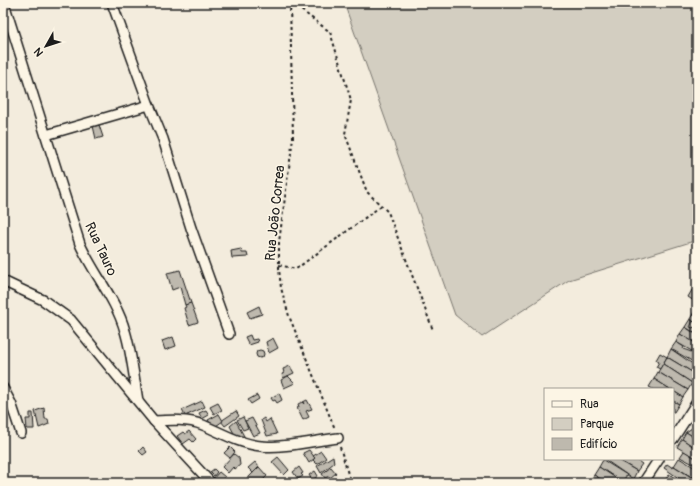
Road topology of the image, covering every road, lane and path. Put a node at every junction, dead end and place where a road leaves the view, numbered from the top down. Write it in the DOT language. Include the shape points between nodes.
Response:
graph roads {
  1 [pos="4,3"];
  2 [pos="112,3"];
  3 [pos="291,3"];
  4 [pos="149,105"];
  5 [pos="46,135"];
  6 [pos="381,206"];
  7 [pos="279,265"];
  8 [pos="3,281"];
  9 [pos="433,330"];
  10 [pos="230,334"];
  11 [pos="3,388"];
  12 [pos="138,401"];
  13 [pos="697,402"];
  14 [pos="694,414"];
  15 [pos="154,421"];
  16 [pos="21,433"];
  17 [pos="338,438"];
  18 [pos="674,438"];
  19 [pos="658,460"];
  20 [pos="211,483"];
  21 [pos="354,483"];
  22 [pos="643,483"];
  1 -- 5 [label="street, Rua Tauro"];
  2 -- 4 [label="street"];
  3 -- 6 [label="path" via="330,32 351,100 345,134 367,192"];
  3 -- 7 [label="path, Rua João Correa" via="294,138 279,242"];
  4 -- 5 [label="street"];
  4 -- 10 [label="street"];
  5 -- 12 [label="street, Rua Tauro" via="80,244 119,315 125,331"];
  6 -- 7 [label="path" via="296,269"];
  6 -- 9 [label="path" via="388,212"];
  7 -- 17 [label="path, Rua João Correa" via="281,288 289,316"];
  8 -- 12 [label="street" via="43,300 71,320"];
  11 -- 16 [label="street"];
  12 -- 15 [label="street, Rua Tauro"];
  13 -- 14 [label="street"];
  14 -- 18 [label="street"];
  15 -- 17 [label="street" via="175,420 202,424 231,438 262,446"];
  15 -- 20 [label="street, Rua Tauro"];
  17 -- 21 [label="path, Rua João Correa" via="348,474"];
  19 -- 22 [label="street"];
}
